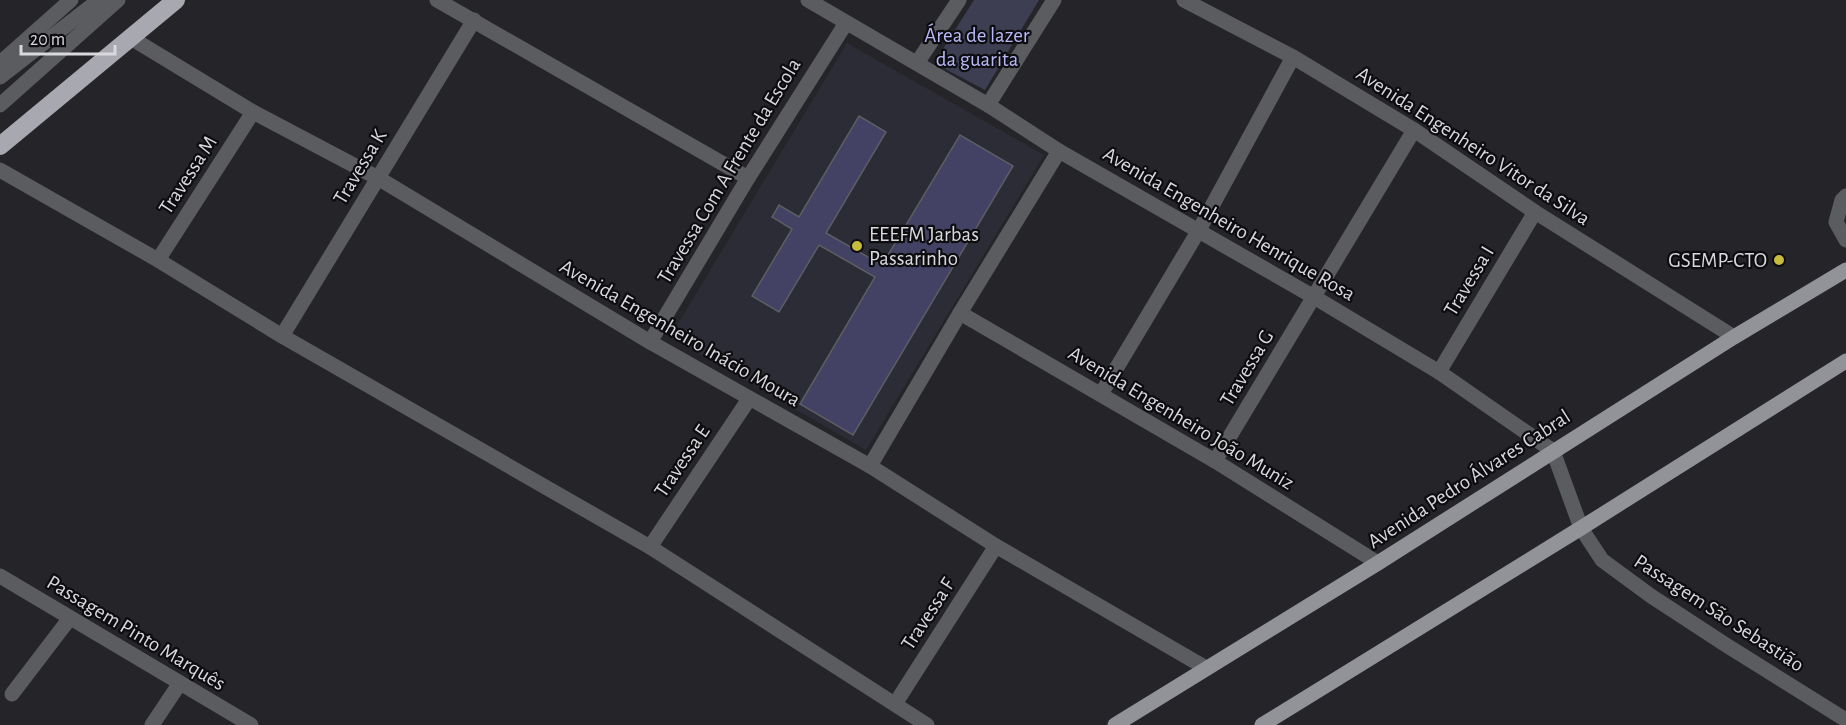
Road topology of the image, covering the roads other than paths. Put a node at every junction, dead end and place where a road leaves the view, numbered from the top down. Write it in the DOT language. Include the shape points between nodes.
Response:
graph roads {
  1 [pos="71,0"];
  2 [pos="99,0"];
  3 [pos="118,0"];
  4 [pos="176,0"];
  5 [pos="437,0"];
  6 [pos="808,0"];
  7 [pos="959,0"];
  8 [pos="1054,0"];
  9 [pos="1184,0"];
  10 [pos="474,20"];
  11 [pos="846,22"];
  12 [pos="131,38"];
  13 [pos="1293,57"];
  14 [pos="0,63"];
  15 [pos="917,63"];
  16 [pos="0,77"];
  17 [pos="0,105"];
  18 [pos="988,105"];
  19 [pos="253,112"];
  20 [pos="1414,130"];
  21 [pos="0,146"];
  22 [pos="1059,151"];
  23 [pos="0,170"];
  24 [pos="378,178"];
  25 [pos="748,178"];
  26 [pos="1846,196"];
  27 [pos="1535,212"];
  28 [pos="1199,230"];
  29 [pos="1846,240"];
  30 [pos="158,260"];
  31 [pos="1846,270"];
  32 [pos="1314,297"];
  33 [pos="960,313"];
  34 [pos="282,336"];
  35 [pos="1734,337"];
  36 [pos="650,342"];
  37 [pos="1846,361"];
  38 [pos="1439,372"];
  39 [pos="1101,394"];
  40 [pos="748,399"];
  41 [pos="1553,451"];
  42 [pos="1215,461"];
  43 [pos="870,466"];
  44 [pos="1581,528"];
  45 [pos="996,546"];
  46 [pos="650,547"];
  47 [pos="1378,563"];
  48 [pos="0,576"];
  49 [pos="70,618"];
  50 [pos="1206,668"];
  51 [pos="180,683"];
  52 [pos="12,694"];
  53 [pos="895,704"];
  54 [pos="1846,720"];
  55 [pos="152,725"];
  56 [pos="251,725"];
  57 [pos="927,725"];
  58 [pos="1115,725"];
  59 [pos="1262,725"];
  1 -- 14 [label="street"];
  2 -- 16 [label="street"];
  3 -- 17 [label="street"];
  4 -- 12 [label="highway"];
  5 -- 10 [label="street"];
  6 -- 11 [label="street, Avenida Engenheiro Henrique Rosa"];
  7 -- 15 [label="street"];
  8 -- 18 [label="street"];
  9 -- 13 [label="street, Avenida Engenheiro Vitor da Silva"];
  10 -- 24 [label="street, Travessa K"];
  10 -- 25 [label="street"];
  11 -- 15 [label="street, Avenida Engenheiro Henrique Rosa"];
  11 -- 25 [label="street, Travessa Com A Frente da Escola"];
  12 -- 19 [label="street, Avenida Engenheiro Inácio Moura"];
  12 -- 21 [label="highway"];
  13 -- 20 [label="street, Avenida Engenheiro Vitor da Silva"];
  13 -- 28 [label="street"];
  15 -- 18 [label="street, Avenida Engenheiro Henrique Rosa"];
  18 -- 22 [label="street, Avenida Engenheiro Henrique Rosa"];
  19 -- 24 [label="street, Avenida Engenheiro Inácio Moura"];
  19 -- 30 [label="street, Travessa M"];
  20 -- 27 [label="street, Avenida Engenheiro Vitor da Silva"];
  20 -- 32 [label="street, Travessa G"];
  22 -- 28 [label="street, Avenida Engenheiro Henrique Rosa"];
  22 -- 33 [label="street"];
  23 -- 30 [label="street"];
  24 -- 34 [label="street, Travessa K"];
  24 -- 36 [label="street, Avenida Engenheiro Inácio Moura"];
  25 -- 36 [label="street, Travessa Com A Frente da Escola"];
  26 -- 29 [label="street" via="1836,222"];
  27 -- 35 [label="street, Avenida Engenheiro Vitor da Silva"];
  27 -- 38 [label="street, Travessa I"];
  28 -- 32 [label="street, Avenida Engenheiro Henrique Rosa"];
  28 -- 39 [label="street"];
  30 -- 34 [label="street"];
  31 -- 35 [label="main road, Avenida Pedro Álvares Cabral"];
  32 -- 38 [label="street, Avenida Engenheiro Henrique Rosa"];
  32 -- 42 [label="street, Travessa G"];
  33 -- 39 [label="street, Avenida Engenheiro João Muniz"];
  33 -- 43 [label="street"];
  34 -- 46 [label="street"];
  35 -- 41 [label="main road, Avenida Pedro Álvares Cabral"];
  36 -- 40 [label="street, Avenida Engenheiro Inácio Moura"];
  37 -- 44 [label="main road"];
  38 -- 41 [label="street, Avenida Engenheiro Henrique Rosa"];
  39 -- 42 [label="street, Avenida Engenheiro João Muniz"];
  40 -- 43 [label="street, Avenida Engenheiro Inácio Moura"];
  40 -- 46 [label="street, Travessa E"];
  41 -- 44 [label="street"];
  41 -- 47 [label="main road, Avenida Pedro Álvares Cabral"];
  42 -- 47 [label="street, Avenida Engenheiro João Muniz"];
  43 -- 45 [label="street, Avenida Engenheiro Inácio Moura"];
  44 -- 54 [label="street, Passagem São Sebastião" via="1602,560 1651,596"];
  44 -- 59 [label="main road"];
  45 -- 50 [label="street, Avenida Engenheiro Inácio Moura"];
  45 -- 53 [label="street, Travessa F"];
  46 -- 53 [label="street"];
  47 -- 50 [label="main road, Avenida Pedro Álvares Cabral"];
  48 -- 49 [label="street, Passagem Pinto Marquês"];
  49 -- 51 [label="street, Passagem Pinto Marquês"];
  49 -- 52 [label="street"];
  50 -- 58 [label="main road, Avenida Pedro Álvares Cabral"];
  51 -- 55 [label="street"];
  51 -- 56 [label="street, Passagem Pinto Marquês"];
  53 -- 57 [label="street"];
}
